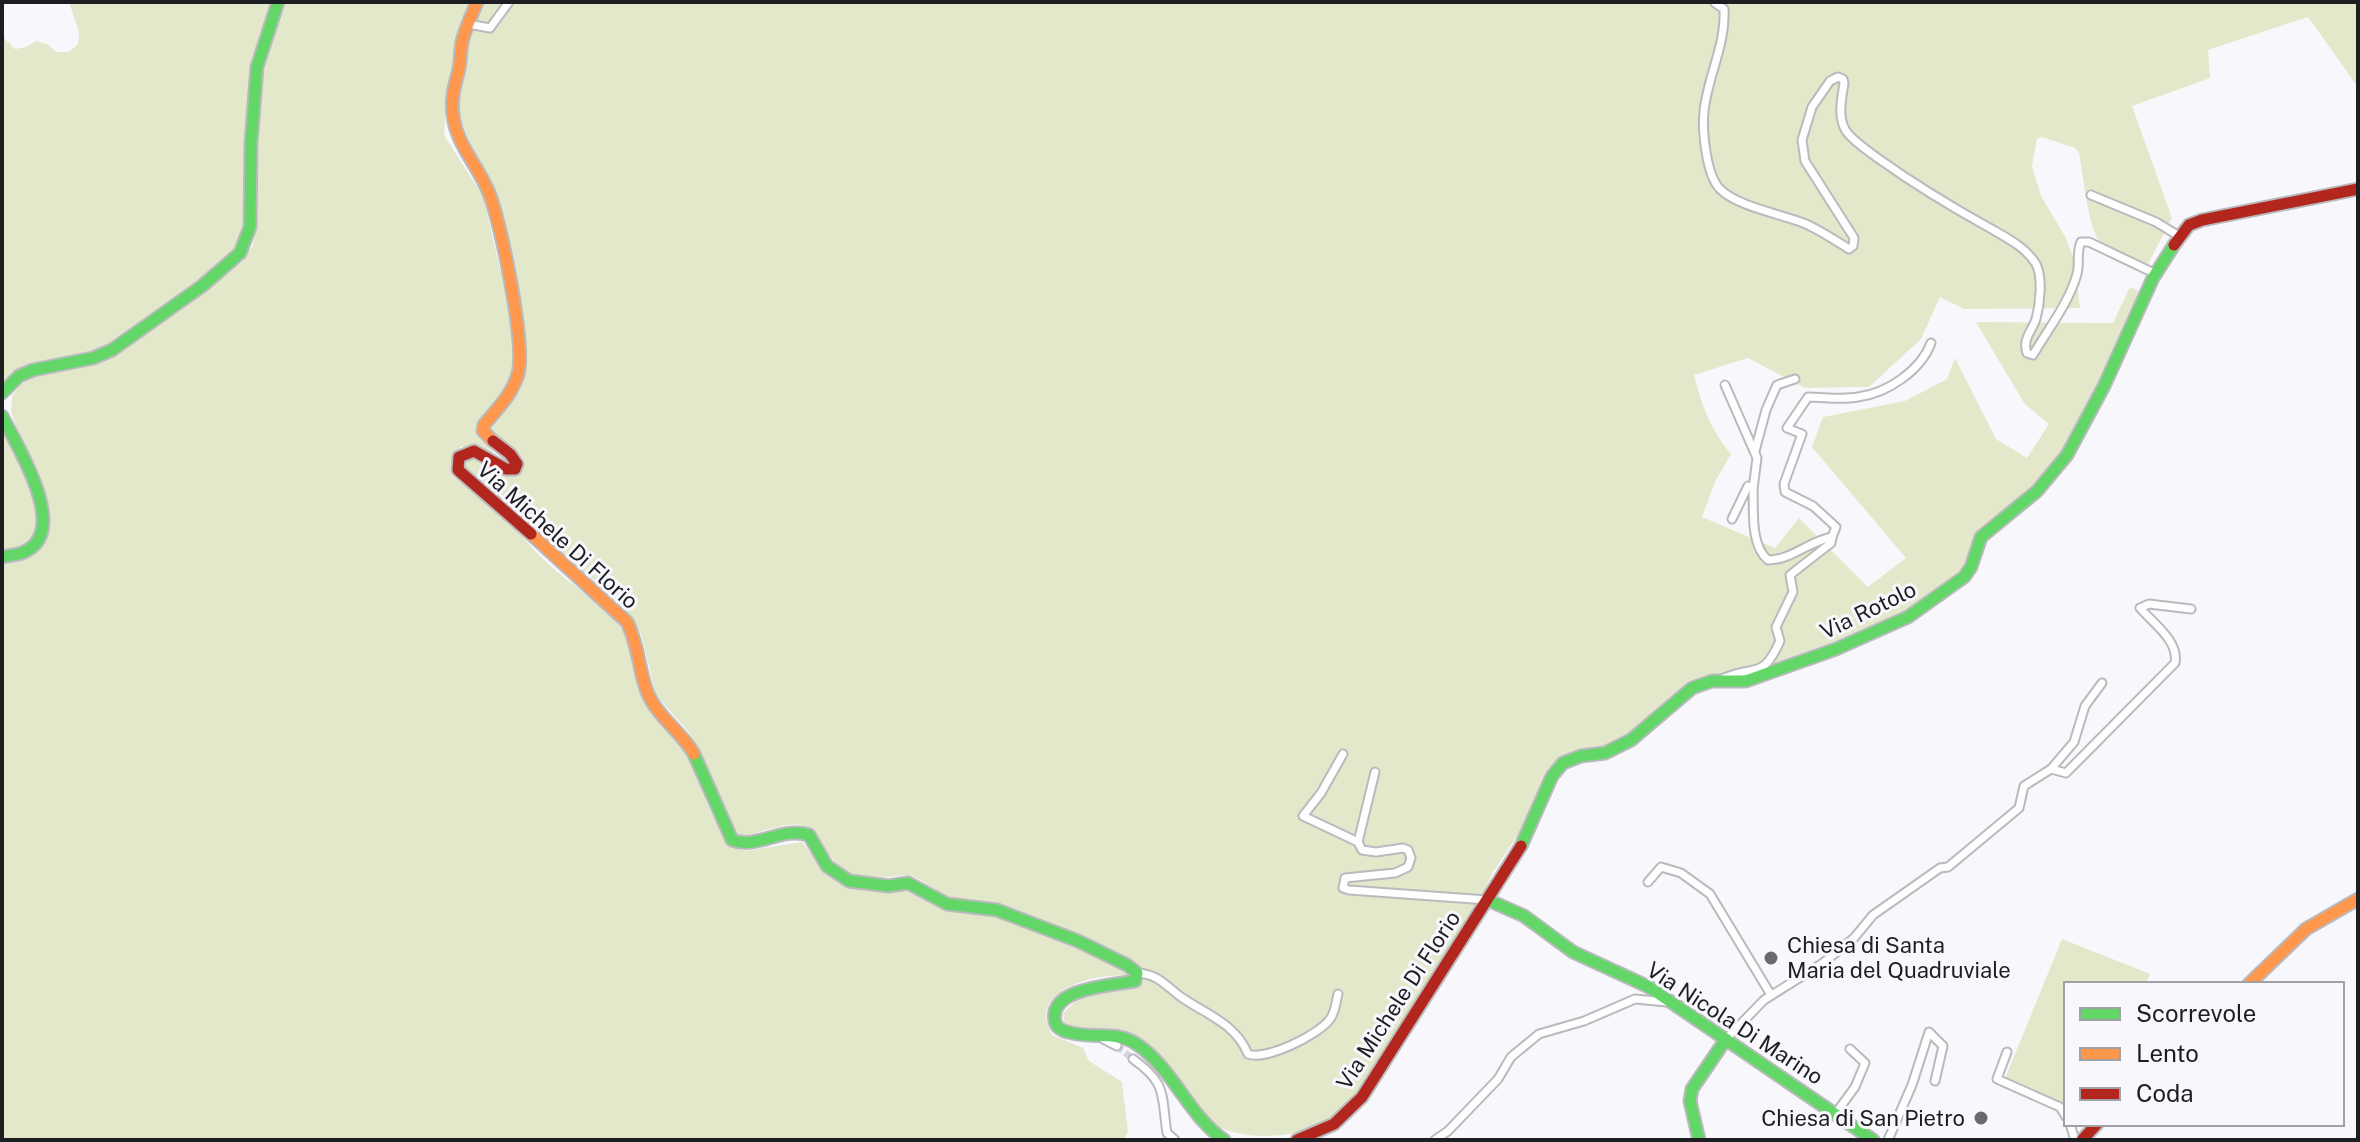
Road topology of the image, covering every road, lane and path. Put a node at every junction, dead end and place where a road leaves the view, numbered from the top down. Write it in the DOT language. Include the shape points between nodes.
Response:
graph roads {
  1 [pos="278,2"];
  2 [pos="477,2"];
  3 [pos="509,2"];
  4 [pos="1715,3"];
  5 [pos="468,24"];
  6 [pos="2358,189"];
  7 [pos="2091,195"];
  8 [pos="2179,236"];
  9 [pos="2156,274"];
  10 [pos="1931,343"];
  11 [pos="1795,379"];
  12 [pos="1725,385"];
  13 [pos="2,393"];
  14 [pos="2,416"];
  15 [pos="1755,452"];
  16 [pos="1753,489"];
  17 [pos="1732,519"];
  18 [pos="1832,537"];
  19 [pos="2,557"];
  20 [pos="2191,609"];
  21 [pos="1721,681"];
  22 [pos="2102,683"];
  23 [pos="1343,754"];
  24 [pos="2051,769"];
  25 [pos="1375,772"];
  26 [pos="1358,842"];
  27 [pos="1648,882"];
  28 [pos="2358,899"];
  29 [pos="1488,900"];
  30 [pos="1137,973"];
  31 [pos="2251,982"];
  32 [pos="1338,994"];
  33 [pos="1771,995"];
  34 [pos="1673,1002"];
  35 [pos="1102,1035"];
  36 [pos="1726,1039"];
  37 [pos="1117,1046"];
  38 [pos="1850,1049"];
  39 [pos="2007,1052"];
  40 [pos="1133,1059"];
  41 [pos="1935,1081"];
  42 [pos="1836,1113"];
  43 [pos="2064,1114"];
  44 [pos="1175,1140"];
  45 [pos="1224,1140"];
  46 [pos="1297,1140"];
  47 [pos="1435,1140"];
  48 [pos="1699,1140"];
  49 [pos="1873,1140"];
  50 [pos="1888,1140"];
  1 -- 13 [label="street" via="257,67 250,227 240,253 112,350 33,370"];
  2 -- 5 [label="street, Via Michele Di Florio"];
  3 -- 5 [label="street" via="490,28"];
  4 -- 9 [label="street" via="1724,9 1725,29 1704,113 1705,142 1719,188 1737,200 1806,224 1849,249 1853,246 1854,238 1805,161 1802,140 1812,107 1838,77 1844,83 1845,130 1914,185 2004,236 2038,268 2040,284 2027,353 2033,355 2066,299 2078,271 2081,242"];
  5 -- 30 [label="street, Via Michele Di Florio" via="452,91 453,118 496,214 519,347 512,391 483,431 517,464 506,469 474,451 459,457 458,470 627,622 649,698 682,734 737,844 803,832 827,866 849,881 908,883 947,904 997,910 1078,941"];
  6 -- 8 [label="street" via="2202,220"];
  7 -- 8 [label="street"];
  8 -- 9 [label="street, Via Rotolo"];
  9 -- 21 [label="street, Via Rotolo" via="2067,455 2037,491 1981,537 1964,577 1908,617 1836,649 1746,681"];
  10 -- 18 [label="street" via="1915,370 1878,391 1859,397 1808,397 1787,428 1802,434 1785,492 1826,515 1836,527"];
  11 -- 15 [label="street" via="1777,385"];
  12 -- 15 [label="street"];
  14 -- 19 [label="street" via="35,482 44,513 36,544 22,554"];
  15 -- 16 [label="street"];
  16 -- 17 [label="street" via="1748,486"];
  16 -- 18 [label="street" via="1757,545 1768,560"];
  18 -- 21 [label="street" via="1790,575 1793,592 1776,627 1780,641 1770,662"];
  20 -- 24 [label="street" via="2149,604 2140,608 2173,644 2175,663 2066,773"];
  21 -- 29 [label="street, Via Rotolo" via="1692,688 1631,740 1563,763"];
  22 -- 24 [label="street" via="2085,706 2074,742"];
  23 -- 26 [label="street" via="1303,816"];
  24 -- 33 [label="street" via="2024,786 2019,808 1948,867 1873,915 1823,963"];
  25 -- 26 [label="street"];
  26 -- 29 [label="street" via="1362,850 1408,850 1411,863 1395,873 1345,878 1343,888"];
  27 -- 33 [label="street" via="1661,867 1681,873 1710,894"];
  28 -- 31 [label="street" via="2306,929"];
  29 -- 34 [label="street, Via Nicola Di Marino" via="1524,916 1573,952"];
  29 -- 46 [label="street, Via Michele Di Florio" via="1362,1097 1338,1122"];
  30 -- 32 [label="street" via="1165,981 1232,1029 1248,1054 1257,1057 1322,1027"];
  30 -- 35 [label="street" via="1133,982 1082,989 1057,1010 1055,1022 1065,1032"];
  33 -- 36 [label="street"];
  34 -- 36 [label="street, Via Nicola Di Marino"];
  34 -- 47 [label="street" via="1635,999 1539,1034"];
  35 -- 37 [label="street"];
  35 -- 45 [label="street" via="1124,1038 1143,1049 1204,1126"];
  36 -- 42 [label="street, Via Nicola Di Marino"];
  36 -- 48 [label="street" via="1690,1094"];
  38 -- 42 [label="street" via="1865,1063"];
  39 -- 43 [label="street" via="1997,1079 2060,1107"];
  40 -- 44 [label="street" via="1160,1086 1167,1133"];
  41 -- 50 [label="street" via="1943,1046 1929,1032"];
  42 -- 49 [label="street, Via Nicola Di Marino"];
}
